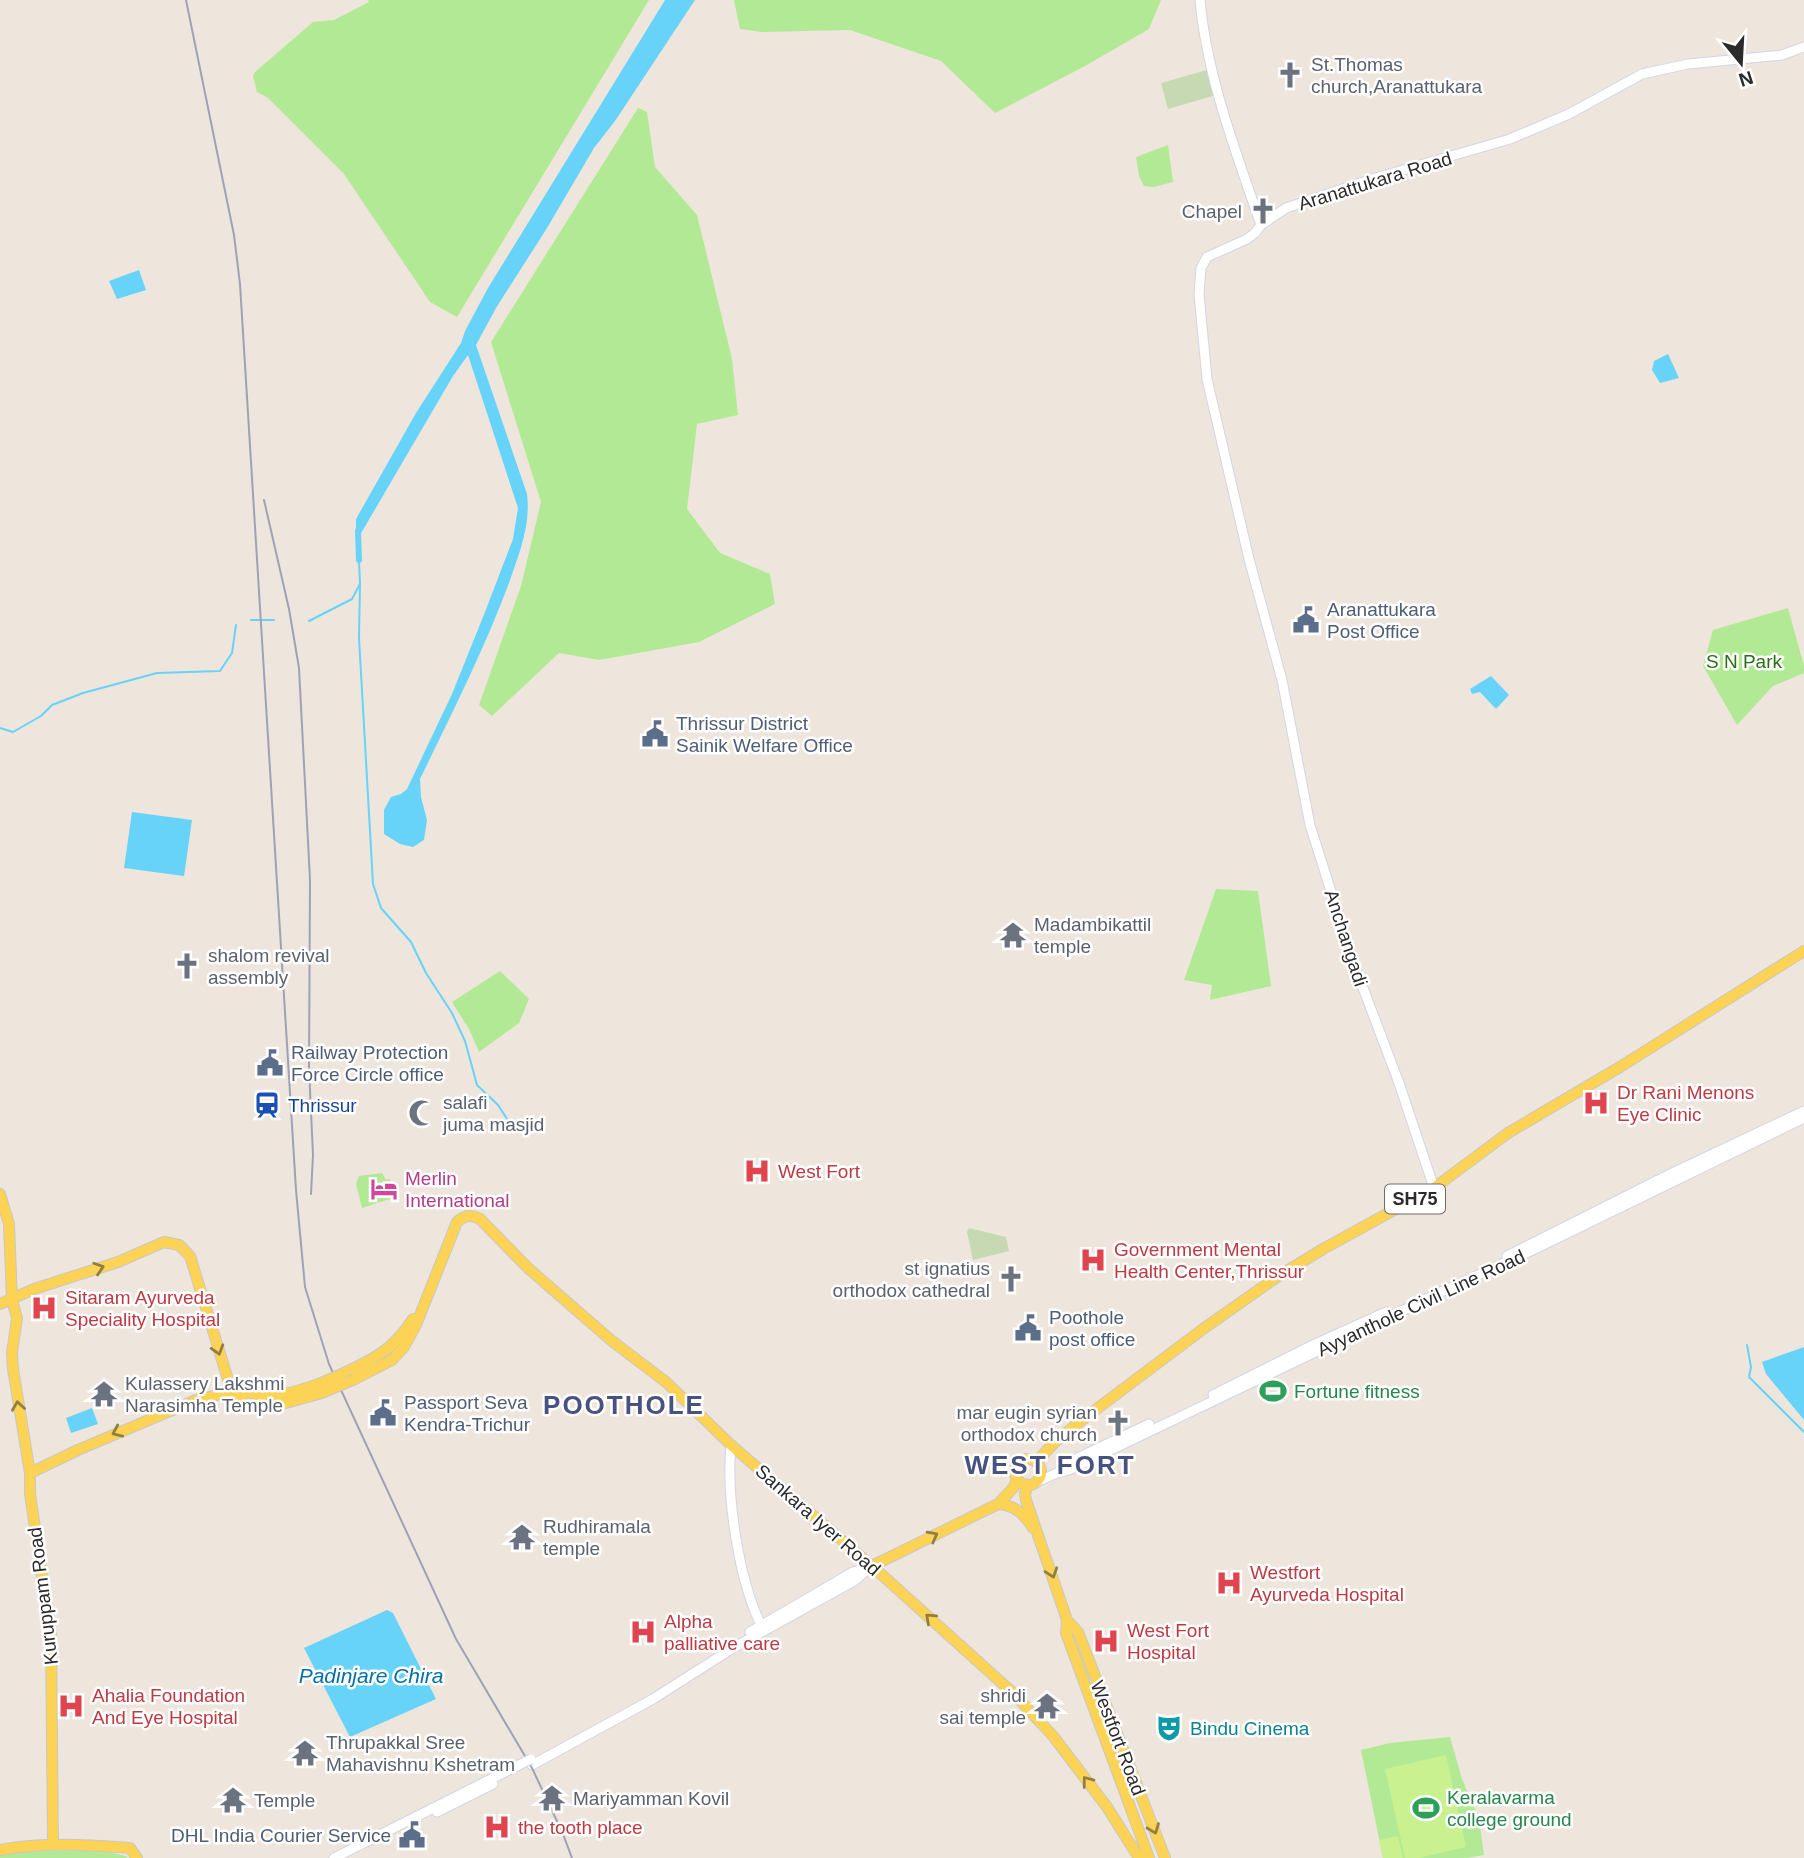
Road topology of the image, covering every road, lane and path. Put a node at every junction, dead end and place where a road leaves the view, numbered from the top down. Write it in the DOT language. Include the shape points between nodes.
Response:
graph roads {
  1 [pos="1200,0"];
  2 [pos="1804,47"];
  3 [pos="1261,225"];
  4 [pos="1282,680"];
  5 [pos="1804,951"];
  6 [pos="1804,1111"];
  7 [pos="1804,1118"];
  8 [pos="1754,1138"];
  9 [pos="1434,1188"];
  10 [pos="0,1195"];
  11 [pos="0,1298"];
  12 [pos="12,1300"];
  13 [pos="425,1301"];
  14 [pos="0,1304"];
  15 [pos="229,1386"];
  16 [pos="321,1388"];
  17 [pos="210,1395"];
  18 [pos="732,1445"];
  19 [pos="1036,1462"];
  20 [pos="30,1474"];
  21 [pos="1017,1480"];
  22 [pos="1032,1484"];
  23 [pos="998,1504"];
  24 [pos="1038,1535"];
  25 [pos="872,1566"];
  26 [pos="1067,1620"];
  27 [pos="763,1628"];
  28 [pos="512,1771"];
  29 [pos="53,1844"];
  30 [pos="0,1850"];
  31 [pos="137,1858"];
  32 [pos="334,1858"];
  33 [pos="345,1858"];
  34 [pos="1139,1858"];
  35 [pos="1150,1858"];
  36 [pos="1165,1858"];
  1 -- 3 [label="main road" via="1211,62"];
  2 -- 3 [label="main road, Aranattukara Road" via="1782,55 1688,64 1642,75 1510,139 1339,189 1286,208"];
  3 -- 4 [label="main road, Aranattukara Road" via="1235,245 1207,257 1199,273 1199,294 1207,379"];
  4 -- 9 [label="main road, Anchangadi" via="1318,852"];
  5 -- 9 [label="main road, SH75" via="1508,1133"];
  6 -- 8 [label="main road, Ayyanthole Civil Line Road"];
  7 -- 8 [label="main road, Ayyanthole Civil Line Road"];
  8 -- 22 [label="main road, Ayyanthole Civil Line Road" via="1464,1279 1105,1444"];
  9 -- 19 [label="main road, SH75" via="1277,1278 1086,1417"];
  10 -- 12 [label="main road, Kuruppam Road" via="9,1224"];
  11 -- 12 [label="main road"];
  12 -- 14 [label="main road"];
  12 -- 15 [label="main road, one-way" via="161,1243 176,1243 190,1256"];
  20 -- 12 [label="main road, Kuruppam Road, one-way" via="13,1369 17,1318"];
  13 -- 16 [label="main road, bridge" via="390,1348"];
  13 -- 16 [label="main road, bridge" via="404,1348 392,1360 355,1379"];
  13 -- 18 [label="main road, Sankara Iyer Road" via="457,1222 474,1216"];
  15 -- 16 [label="main road" via="282,1404"];
  15 -- 17 [label="main road"];
  15 -- 17 [label="main road"];
  17 -- 20 [label="main road, one-way"];
  18 -- 25 [label="main road, Sankara Iyer Road"];
  18 -- 27 [label="main road" via="734,1524"];
  19 -- 21 [label="main road" via="1020,1461 1014,1472"];
  19 -- 22 [label="main road" via="1041,1474"];
  20 -- 29 [label="main road, Kuruppam Road" via="53,1660"];
  21 -- 22 [label="main road"];
  21 -- 23 [label="main road"];
  22 -- 24 [label="main road, Westfort Road" via="1025,1493"];
  23 -- 24 [label="main road, Westfort Road" via="1017,1509"];
  25 -- 23 [label="main road, one-way"];
  24 -- 26 [label="main road, Westfort Road, one-way"];
  25 -- 27 [label="main road" via="853,1572"];
  34 -- 25 [label="main road, Sankara Iyer Road, one-way" via="1107,1807 1040,1720"];
  26 -- 35 [label="main road, Westfort Road" via="1066,1633"];
  26 -- 36 [label="main road, Westfort Road, one-way" via="1078,1632"];
  27 -- 28 [label="main road" via="653,1699"];
  28 -- 32 [label="main road"];
  28 -- 33 [label="main road"];
  29 -- 30 [label="main road"];
  29 -- 31 [label="main road" via="130,1848"];
}
